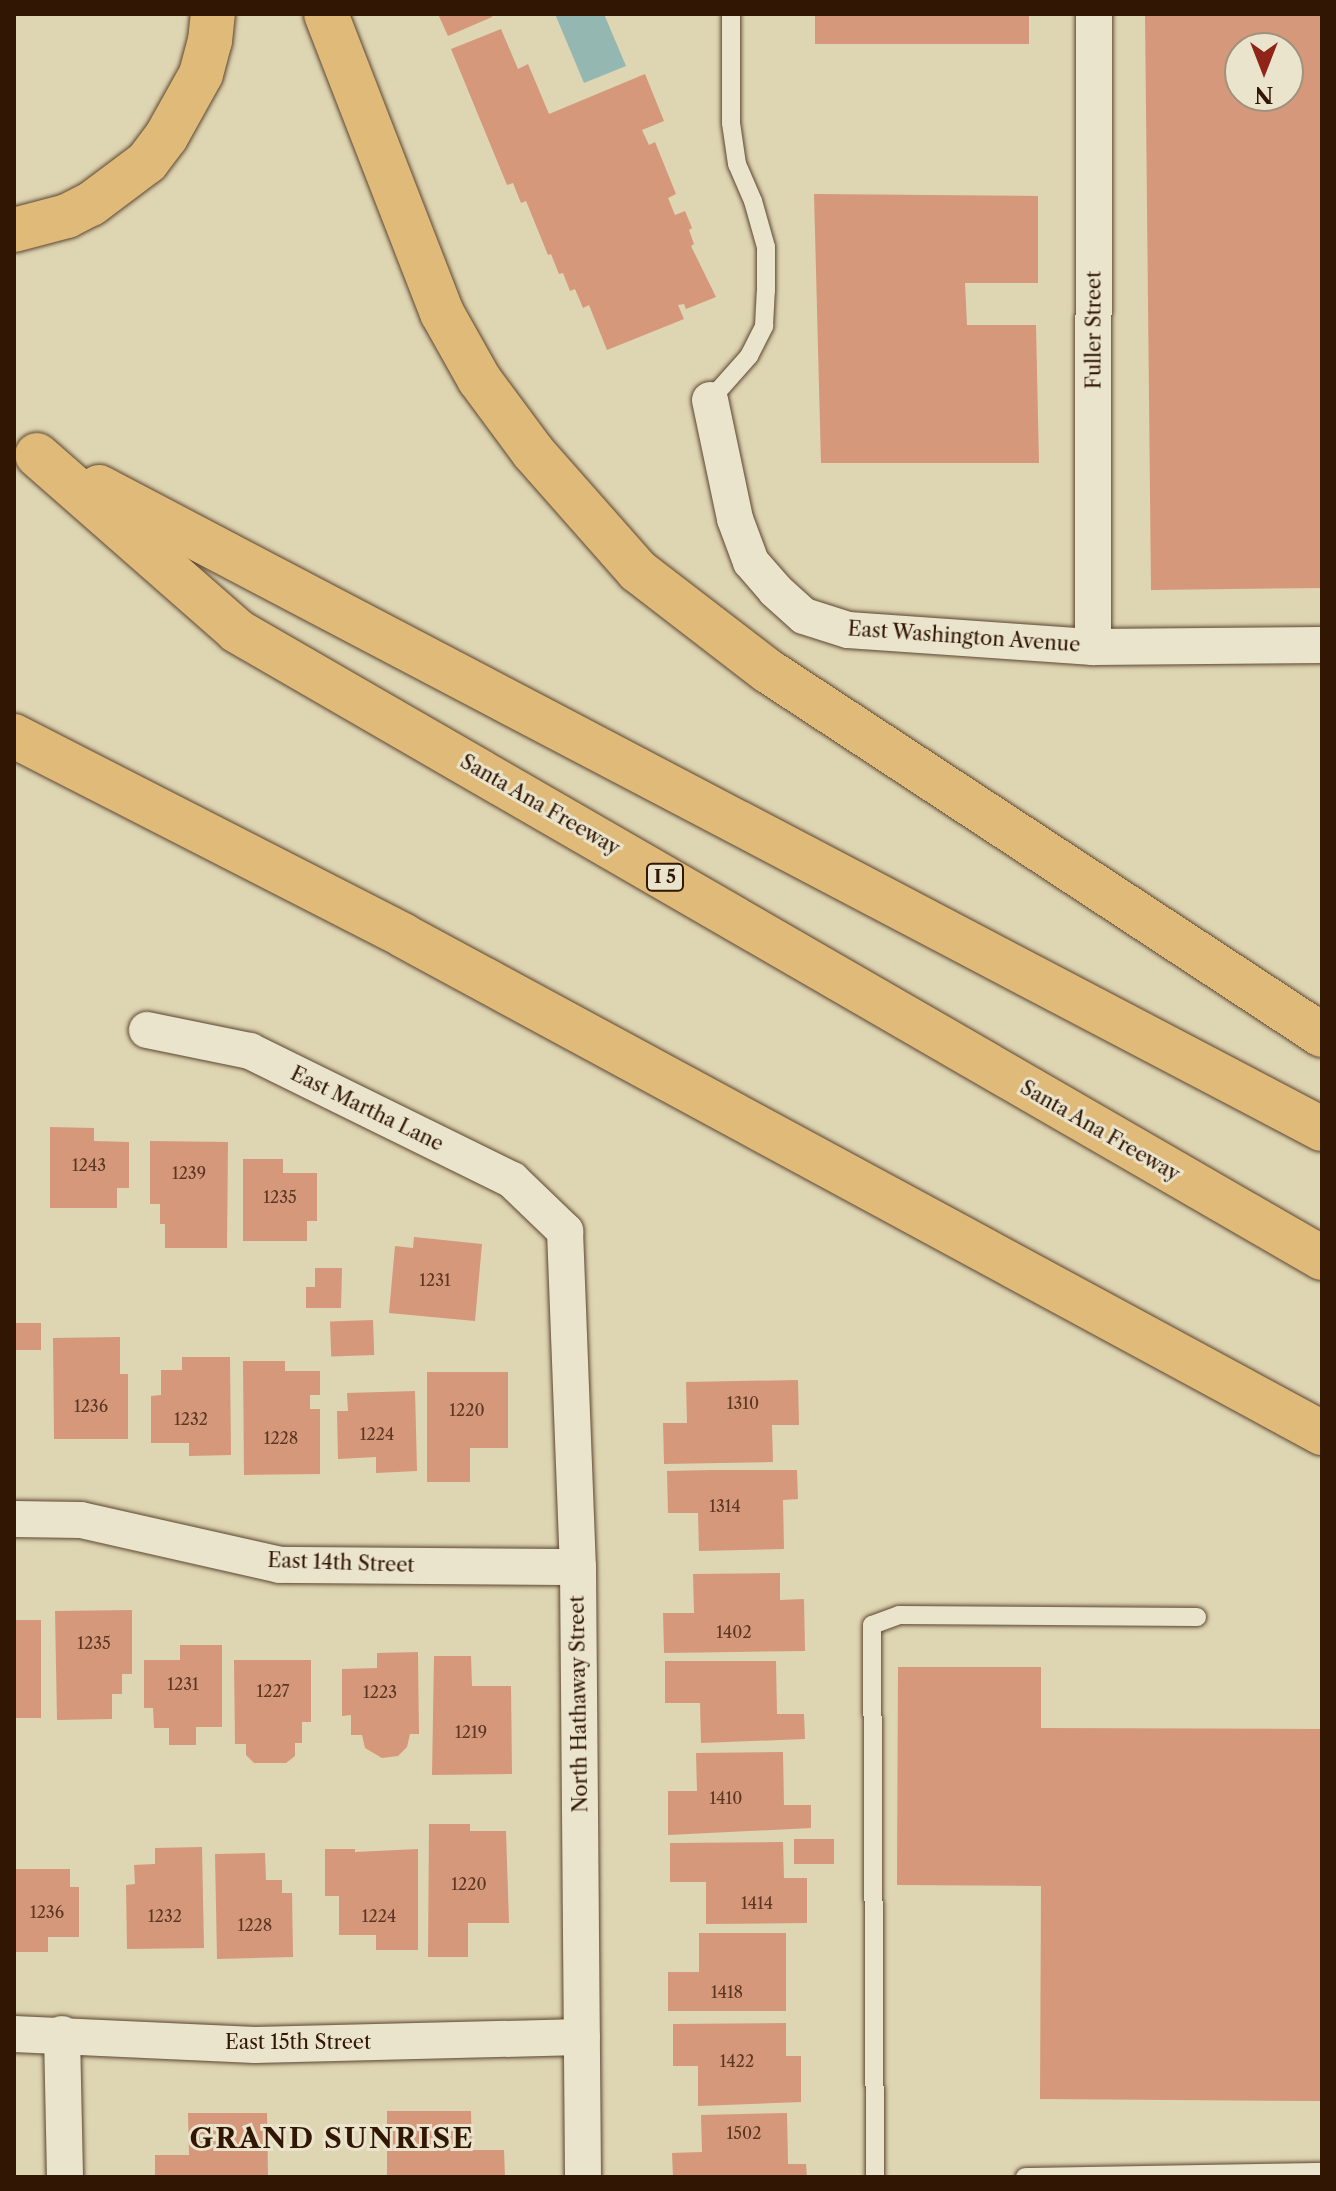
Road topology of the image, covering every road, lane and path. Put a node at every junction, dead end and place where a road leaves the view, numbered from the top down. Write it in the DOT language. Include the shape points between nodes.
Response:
graph roads {
  1 [pos="213,14"];
  2 [pos="326,14"];
  3 [pos="731,14"];
  4 [pos="1094,14"];
  5 [pos="14,230"];
  6 [pos="710,400"];
  7 [pos="26,449"];
  8 [pos="1322,645"];
  9 [pos="1093,647"];
  10 [pos="14,736"];
  11 [pos="147,1030"];
  12 [pos="1322,1035"];
  13 [pos="1322,1129"];
  14 [pos="565,1231"];
  15 [pos="1322,1258"];
  16 [pos="1322,1433"];
  17 [pos="14,1519"];
  18 [pos="578,1567"];
  19 [pos="1197,1617"];
  20 [pos="14,2034"];
  21 [pos="62,2034"];
  22 [pos="582,2037"];
  23 [pos="1322,2172"];
  24 [pos="65,2177"];
  25 [pos="583,2177"];
  26 [pos="875,2177"];
  27 [pos="1025,2177"];
  1 -- 5 [label="highway" via="201,74 147,162 123,184 79,210"];
  2 -- 12 [label="highway" via="442,313 533,452 638,571 768,671"];
  3 -- 6 [label="lane" via="731,123 737,164 766,247 766,302 764,326 749,356"];
  4 -- 9 [label="street, Fuller Street"];
  6 -- 9 [label="street, East Washington Avenue" via="735,519 751,562 804,616 848,630"];
  7 -- 13 [label="highway, Santa Ana Freeway / I 5"];
  7 -- 15 [label="highway, Santa Ana Freeway / I 5" via="237,631"];
  8 -- 9 [label="street, East Washington Avenue"];
  10 -- 16 [label="highway" via="404,936"];
  11 -- 14 [label="street, East Martha Lane" via="250,1051 512,1180"];
  14 -- 18 [label="street, North Hathaway Street"];
  17 -- 18 [label="street, East 14th Street" via="81,1520 280,1565"];
  18 -- 22 [label="street, North Hathaway Street"];
  19 -- 26 [label="lane" via="899,1615 872,1625"];
  20 -- 21 [label="street, East 15th Street"];
  21 -- 22 [label="street, East 15th Street" via="255,2045"];
  21 -- 24 [label="street"];
  22 -- 25 [label="street, North Hathaway Street"];
  23 -- 27 [label="lane"];
}
